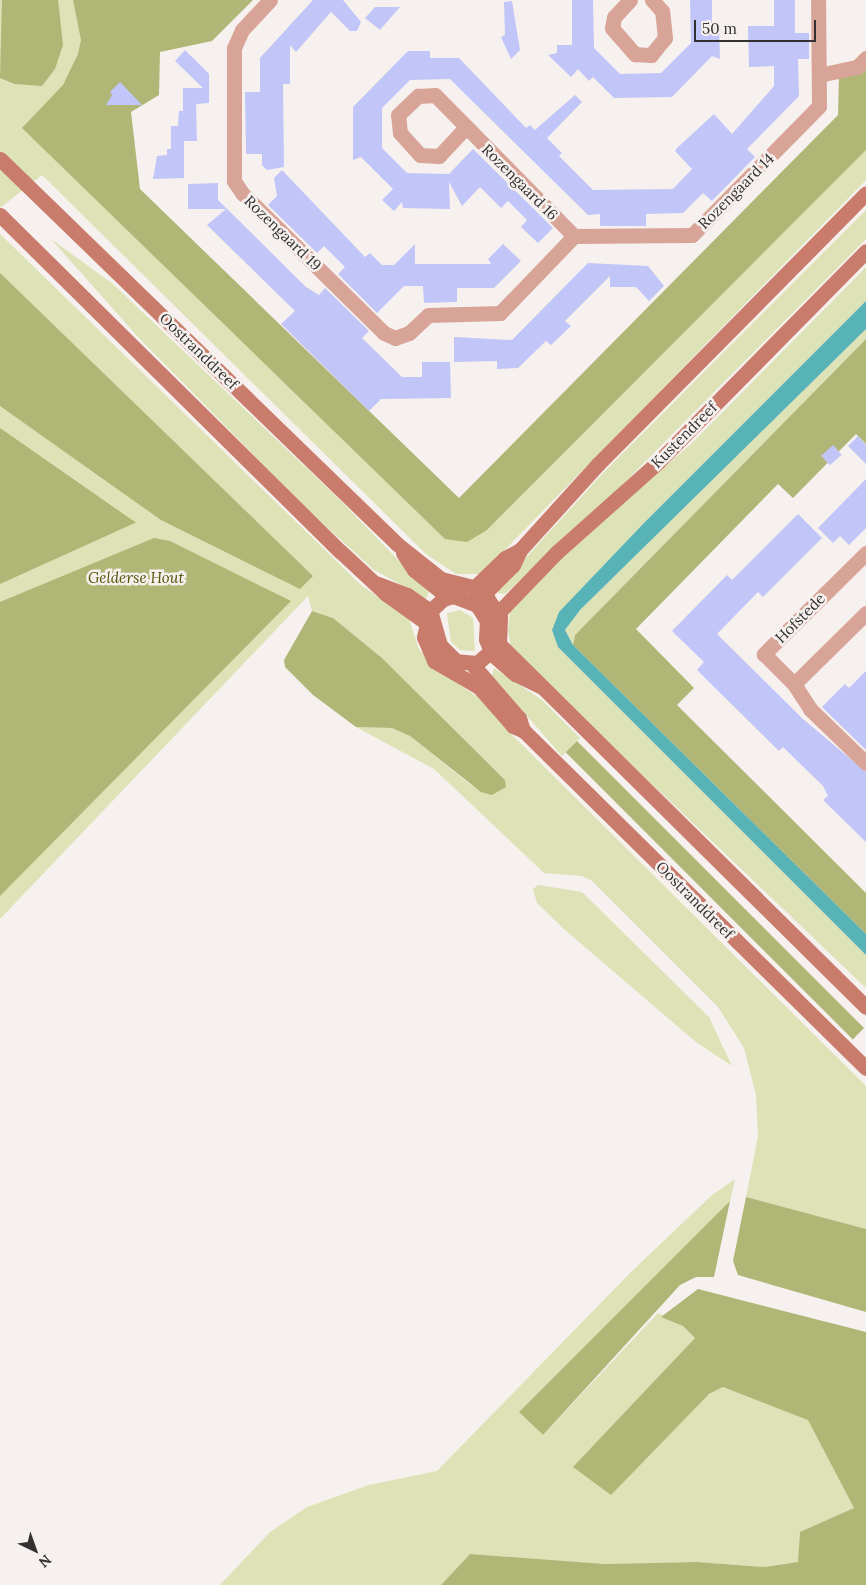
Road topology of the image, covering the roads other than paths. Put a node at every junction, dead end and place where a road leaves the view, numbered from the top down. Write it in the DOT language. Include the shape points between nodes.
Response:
graph roads {
  1 [pos="270,0"];
  2 [pos="630,0"];
  3 [pos="652,0"];
  4 [pos="818,0"];
  5 [pos="866,58"];
  6 [pos="819,75"];
  7 [pos="466,127"];
  8 [pos="0,159"];
  9 [pos="866,193"];
  10 [pos="0,215"];
  11 [pos="574,236"];
  12 [pos="866,251"];
  13 [pos="397,544"];
  14 [pos="866,553"];
  15 [pos="477,595"];
  16 [pos="448,598"];
  17 [pos="498,613"];
  18 [pos="866,613"];
  19 [pos="428,617"];
  20 [pos="495,649"];
  21 [pos="469,671"];
  22 [pos="794,684"];
  23 [pos="866,763"];
  24 [pos="866,1008"];
  25 [pos="866,1068"];
  1 -- 11 [label="street, Rozengaard 19" via="242,30 234,48 234,181 384,333 395,338 409,333 428,315 500,313"];
  2 -- 3 [label="street" via="614,17 612,28 636,54 651,55 665,38 662,11"];
  4 -- 6 [label="street, Rozengaard 14"];
  5 -- 6 [label="street" via="857,68"];
  6 -- 11 [label="street, Rozengaard 14" via="819,106 692,235"];
  7 -- 7 [label="street, Rozengaard 16" via="439,156 420,155 400,133 398,115 418,96 436,95"];
  7 -- 11 [label="street, Rozengaard 16"];
  8 -- 13 [label="main road, Oostranddreef"];
  9 -- 15 [label="main road" via="598,464 520,550 505,558"];
  10 -- 19 [label="main road" via="378,584"];
  12 -- 17 [label="main road, Kustendreef" via="658,462 557,552"];
  13 -- 15 [label="main road, Oostranddreef" via="446,582"];
  13 -- 16 [label="main road, Oostranddreef" via="414,570"];
  14 -- 22 [label="street, Hofstede" via="764,654"];
  15 -- 16 [label="main road"];
  15 -- 17 [label="main road"];
  15 -- 20 [label="main road" via="487,621 486,639"];
  16 -- 19 [label="main road"];
  17 -- 20 [label="main road" via="502,632"];
  18 -- 22 [label="street"];
  19 -- 21 [label="main road" via="424,637 429,654 441,667"];
  20 -- 21 [label="main road"];
  20 -- 24 [label="main road" via="515,674 540,686"];
  21 -- 25 [label="main road, Oostranddreef" via="519,718 524,731"];
  22 -- 23 [label="street, Hofstede" via="810,709"];
}
